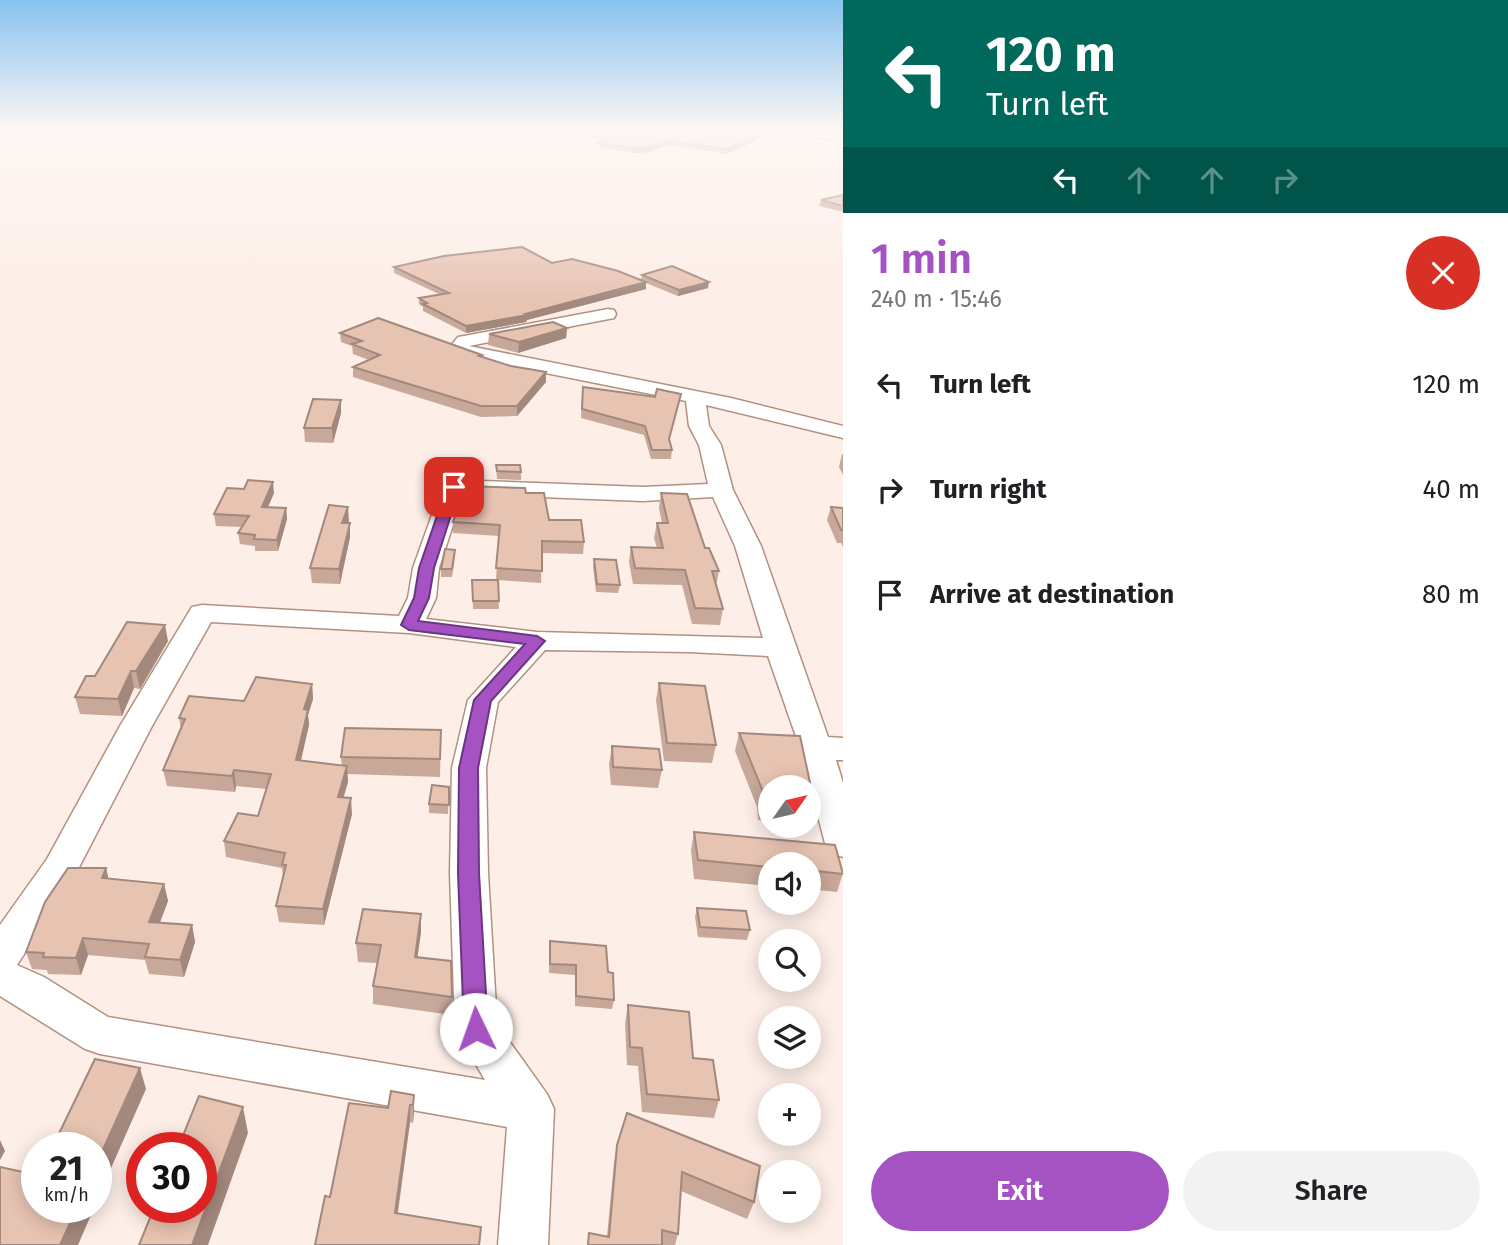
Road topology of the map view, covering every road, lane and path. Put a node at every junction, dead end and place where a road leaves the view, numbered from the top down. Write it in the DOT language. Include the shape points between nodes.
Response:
graph roads {
  1 [pos="608,314"];
  2 [pos="695,397"];
  3 [pos="843,432"];
  4 [pos="721,490"];
  5 [pos="409,625"];
  6 [pos="537,641"];
  7 [pos="780,648"];
  8 [pos="830,749"];
  9 [pos="843,843"];
  10 [pos="0,957"];
  11 [pos="0,976"];
  12 [pos="531,1109"];
  13 [pos="523,1245"];
  1 -- 2 [label="street" via="464,341 458,348"];
  2 -- 3 [label="street"];
  2 -- 4 [label="street" via="699,426 710,445"];
  4 -- 5 [label="street" via="643,494 454,487 426,568 422,598"];
  4 -- 7 [label="street" via="748,545"];
  5 -- 6 [label="street"];
  5 -- 10 [label="street" via="202,614 60,869"];
  6 -- 7 [label="street"];
  6 -- 12 [label="street" via="483,700 469,768 476,1029"];
  7 -- 8 [label="street"];
  8 -- 9 [label="street"];
  11 -- 12 [label="street" via="100,1035"];
  12 -- 13 [label="street"];
}
